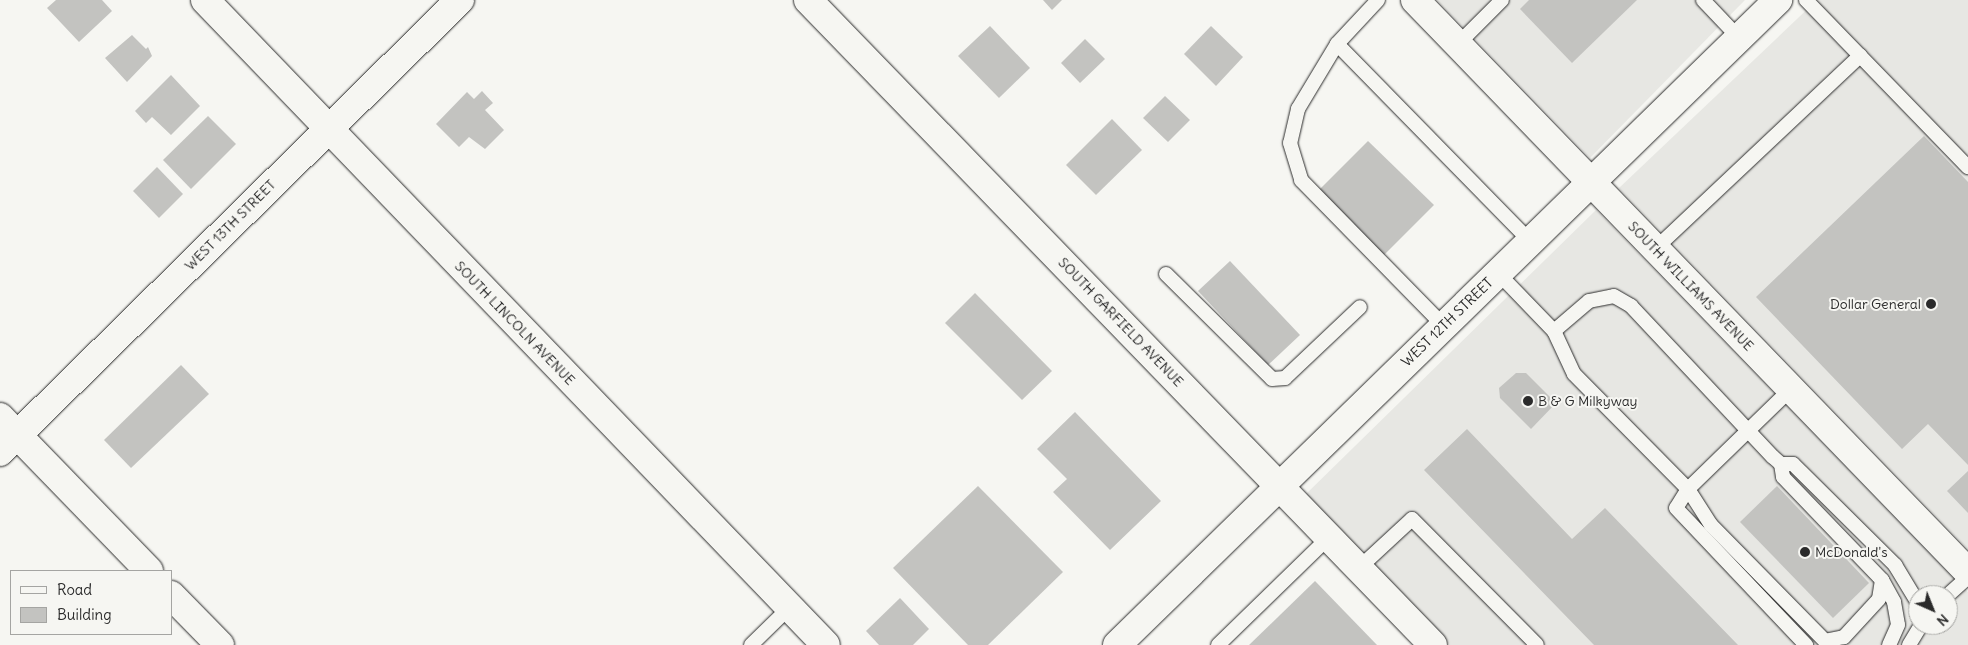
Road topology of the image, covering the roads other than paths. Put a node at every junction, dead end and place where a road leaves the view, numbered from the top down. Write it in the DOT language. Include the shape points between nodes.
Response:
graph roads {
  1 [pos="205,0"];
  2 [pos="460,0"];
  3 [pos="808,0"];
  4 [pos="1378,0"];
  5 [pos="1415,0"];
  6 [pos="1502,0"];
  7 [pos="1703,0"];
  8 [pos="1778,0"];
  9 [pos="1806,0"];
  10 [pos="1739,38"];
  11 [pos="1337,44"];
  12 [pos="1458,44"];
  13 [pos="1860,56"];
  14 [pos="328,129"];
  15 [pos="1968,167"];
  16 [pos="1591,182"];
  17 [pos="1531,242"];
  18 [pos="1655,249"];
  19 [pos="1498,273"];
  20 [pos="1166,274"];
  21 [pos="1360,307"];
  22 [pos="1444,326"];
  23 [pos="1554,331"];
  24 [pos="1790,389"];
  25 [pos="1747,432"];
  26 [pos="6,435"];
  27 [pos="1781,464"];
  28 [pos="1280,486"];
  29 [pos="1688,488"];
  30 [pos="1329,536"];
  31 [pos="1359,568"];
  32 [pos="148,570"];
  33 [pos="1968,572"];
  34 [pos="1968,577"];
  35 [pos="1882,580"];
  36 [pos="1908,586"];
  37 [pos="1958,586"];
  38 [pos="172,596"];
  39 [pos="790,607"];
  40 [pos="1827,643"];
  41 [pos="220,645"];
  42 [pos="751,645"];
  43 [pos="826,645"];
  44 [pos="1117,645"];
  45 [pos="1218,645"];
  46 [pos="1433,645"];
  47 [pos="1537,645"];
  48 [pos="1806,645"];
  49 [pos="1889,645"];
  1 -- 14 [label="street, SOUTH LINCOLN AVENUE"];
  2 -- 14 [label="street, WEST 13TH STREET"];
  3 -- 28 [label="street, SOUTH GARFIELD AVENUE"];
  4 -- 11 [label="lane"];
  5 -- 12 [label="street, SOUTH WILLIAMS AVENUE"];
  6 -- 12 [label="lane"];
  7 -- 10 [label="lane"];
  8 -- 10 [label="street, WEST 12TH STREET"];
  9 -- 13 [label="lane"];
  10 -- 16 [label="street, WEST 12TH STREET"];
  11 -- 17 [label="lane"];
  11 -- 22 [label="lane" via="1298,109 1290,143 1300,180"];
  12 -- 16 [label="street, SOUTH WILLIAMS AVENUE"];
  13 -- 15 [label="lane"];
  13 -- 18 [label="lane"];
  14 -- 26 [label="street, WEST 13TH STREET"];
  14 -- 39 [label="street, SOUTH LINCOLN AVENUE"];
  16 -- 17 [label="street, WEST 12TH STREET"];
  16 -- 18 [label="street, SOUTH WILLIAMS AVENUE"];
  17 -- 19 [label="street, WEST 12TH STREET"];
  18 -- 24 [label="street, SOUTH WILLIAMS AVENUE"];
  19 -- 22 [label="street, WEST 12TH STREET"];
  19 -- 23 [label="lane"];
  20 -- 21 [label="lane" via="1272,380 1284,378"];
  22 -- 28 [label="street, WEST 12TH STREET"];
  23 -- 25 [label="lane" via="1589,301 1614,296 1631,306"];
  23 -- 29 [label="lane" via="1574,374"];
  24 -- 25 [label="lane"];
  24 -- 33 [label="street, SOUTH WILLIAMS AVENUE"];
  25 -- 27 [label="lane"];
  25 -- 29 [label="lane"];
  26 -- 32 [label="street"];
  27 -- 35 [label="lane" via="1783,477"];
  27 -- 36 [label="lane" via="1794,464 1895,565"];
  28 -- 30 [label="street, SOUTH GARFIELD AVENUE"];
  28 -- 44 [label="street, WEST 12TH STREET"];
  29 -- 40 [label="lane" via="1711,525"];
  29 -- 48 [label="lane" via="1676,508"];
  30 -- 31 [label="street, SOUTH GARFIELD AVENUE"];
  30 -- 45 [label="lane"];
  31 -- 46 [label="street, SOUTH GARFIELD AVENUE"];
  31 -- 47 [label="lane" via="1412,519"];
  34 -- 37 [label="lane"];
  35 -- 40 [label="lane" via="1879,598 1868,614 1844,637"];
  35 -- 49 [label="lane" via="1894,602 1898,625"];
  38 -- 41 [label="street"];
  39 -- 42 [label="lane"];
  39 -- 43 [label="street, SOUTH LINCOLN AVENUE"];
}
